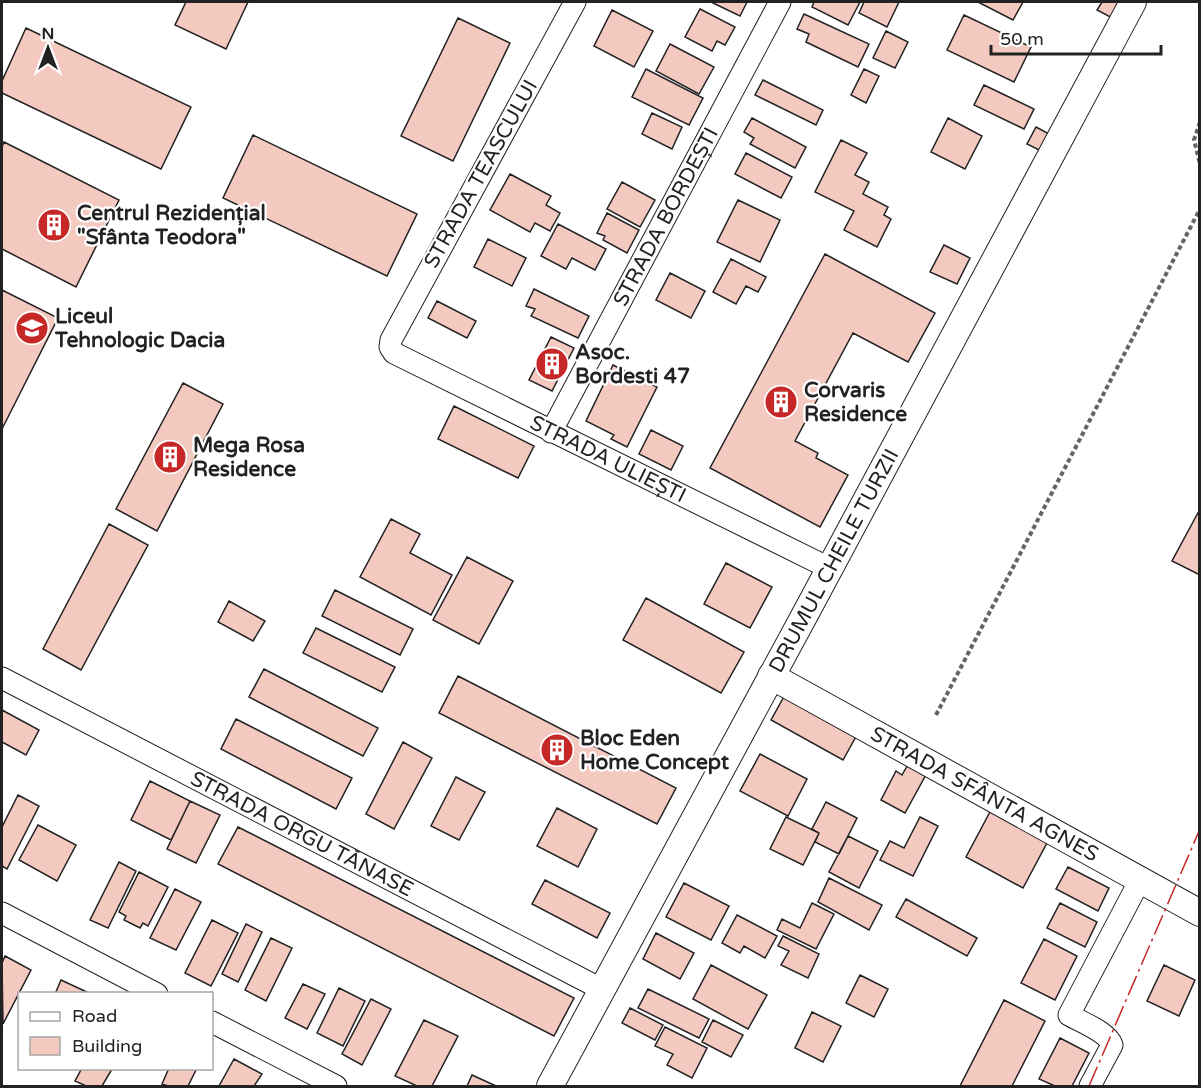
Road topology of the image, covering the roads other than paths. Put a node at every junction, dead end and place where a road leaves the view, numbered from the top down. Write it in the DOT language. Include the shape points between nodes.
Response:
graph roads {
  1 [pos="575,2"];
  2 [pos="780,2"];
  3 [pos="1133,2"];
  4 [pos="390,347"];
  5 [pos="551,432"];
  6 [pos="829,568"];
  7 [pos="771,676"];
  8 [pos="2,678"];
  9 [pos="1140,880"];
  10 [pos="2,913"];
  11 [pos="1200,913"];
  12 [pos="603,990"];
  13 [pos="155,992"];
  14 [pos="213,1023"];
  15 [pos="336,1086"];
  16 [pos="550,1086"];
  17 [pos="1090,1086"];
  1 -- 4 [label="street, STRADA TEASCULUI"];
  2 -- 5 [label="street, STRADA BORDEȘTI"];
  3 -- 6 [label="street, DRUMUL CHEILE TURZII"];
  4 -- 5 [label="street, STRADA ULIEȘTI" via="394,353"];
  5 -- 6 [label="street, STRADA ULIEȘTI"];
  6 -- 7 [label="street, DRUMUL CHEILE TURZII"];
  7 -- 9 [label="street, STRADA SFÂNTA AGNES"];
  7 -- 12 [label="street, DRUMUL CHEILE TURZII"];
  8 -- 12 [label="street, STRADA ORGU TĂNASE"];
  9 -- 11 [label="street, STRADA SFÂNTA AGNES"];
  9 -- 17 [label="street" via="1069,1015 1102,1033 1112,1045"];
  10 -- 13 [label="street"];
  12 -- 16 [label="street, DRUMUL CHEILE TURZII"];
  14 -- 15 [label="street"];
}
